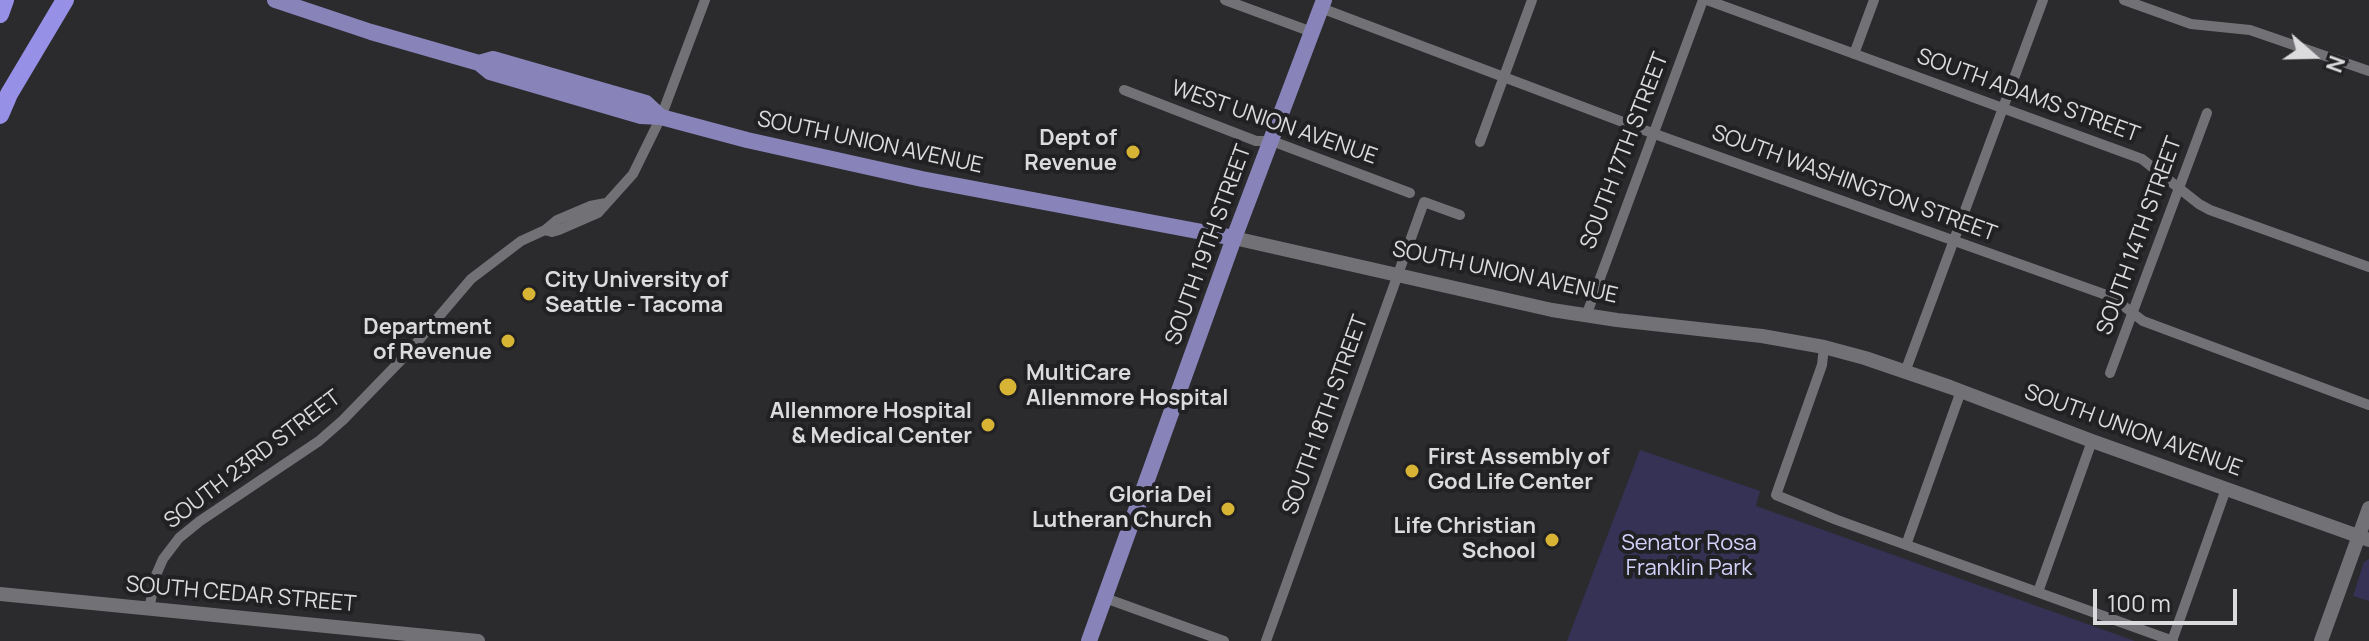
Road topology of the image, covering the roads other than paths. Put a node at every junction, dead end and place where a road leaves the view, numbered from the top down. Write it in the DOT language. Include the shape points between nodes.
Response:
graph roads {
  1 [pos="5,0"];
  2 [pos="65,0"];
  3 [pos="275,0"];
  4 [pos="705,0"];
  5 [pos="1225,0"];
  6 [pos="1532,0"];
  7 [pos="1705,0"];
  8 [pos="1874,0"];
  9 [pos="2043,0"];
  10 [pos="2124,0"];
  11 [pos="1323,4"];
  12 [pos="0,14"];
  13 [pos="1312,32"];
  14 [pos="1854,54"];
  15 [pos="2369,71"];
  16 [pos="1504,76"];
  17 [pos="1124,90"];
  18 [pos="2003,107"];
  19 [pos="2207,113"];
  20 [pos="0,115"];
  21 [pos="661,117"];
  22 [pos="1652,133"];
  23 [pos="1272,141"];
  24 [pos="1480,142"];
  25 [pos="2179,188"];
  26 [pos="1410,193"];
  27 [pos="1460,215"];
  28 [pos="1234,238"];
  29 [pos="1953,242"];
  30 [pos="2369,267"];
  31 [pos="1399,274"];
  32 [pos="2133,313"];
  33 [pos="1586,316"];
  34 [pos="1824,347"];
  35 [pos="1905,372"];
  36 [pos="2110,373"];
  37 [pos="1961,391"];
  38 [pos="2369,405"];
  39 [pos="2092,441"];
  40 [pos="2226,489"];
  41 [pos="2369,508"];
  42 [pos="2364,538"];
  43 [pos="1906,545"];
  44 [pos="2038,592"];
  45 [pos="0,594"];
  46 [pos="1105,598"];
  47 [pos="149,609"];
  48 [pos="478,641"];
  49 [pos="1089,641"];
  50 [pos="1224,641"];
  51 [pos="1266,641"];
  52 [pos="2172,641"];
  53 [pos="2321,641"];
  1 -- 12 [label="highway"];
  2 -- 20 [label="highway"];
  3 -- 21 [label="main road, SOUTH UNION AVENUE" via="479,63 490,72 641,116"];
  4 -- 21 [label="street, SOUTH 23RD STREET"];
  5 -- 13 [label="street"];
  6 -- 16 [label="street"];
  7 -- 14 [label="street, SOUTH ADAMS STREET"];
  7 -- 22 [label="street, SOUTH 17TH STREET"];
  8 -- 14 [label="street"];
  9 -- 18 [label="street"];
  10 -- 15 [label="street" via="2191,24 2250,30"];
  11 -- 13 [label="main road, SOUTH 19TH STREET"];
  11 -- 16 [label="street, SOUTH WASHINGTON STREET"];
  13 -- 23 [label="main road, SOUTH 19TH STREET"];
  14 -- 18 [label="street, SOUTH ADAMS STREET"];
  16 -- 22 [label="street, SOUTH WASHINGTON STREET"];
  16 -- 24 [label="street"];
  17 -- 23 [label="street, WEST UNION AVENUE" via="1256,141"];
  18 -- 25 [label="street, SOUTH ADAMS STREET" via="2142,159"];
  18 -- 29 [label="street"];
  19 -- 25 [label="street, SOUTH 14TH STREET"];
  21 -- 28 [label="main road, SOUTH UNION AVENUE" via="907,176"];
  21 -- 47 [label="street, SOUTH 23RD STREET" via="633,174 606,203 550,224 471,279 331,431 179,538 156,575"];
  22 -- 29 [label="street, SOUTH WASHINGTON STREET"];
  22 -- 33 [label="street, SOUTH 17TH STREET"];
  23 -- 26 [label="street, WEST UNION AVENUE"];
  23 -- 28 [label="main road, SOUTH 19TH STREET"];
  25 -- 30 [label="street, SOUTH ADAMS STREET" via="2229,218"];
  25 -- 32 [label="street, SOUTH 14TH STREET"];
  27 -- 31 [label="street, SOUTH 18TH STREET" via="1424,202"];
  28 -- 31 [label="main road, SOUTH UNION AVENUE"];
  28 -- 46 [label="main road, SOUTH 19TH STREET"];
  29 -- 32 [label="street, SOUTH WASHINGTON STREET" via="2112,297"];
  29 -- 35 [label="street"];
  31 -- 33 [label="main road, SOUTH UNION AVENUE"];
  31 -- 51 [label="street, SOUTH 18TH STREET"];
  32 -- 36 [label="street, SOUTH 14TH STREET"];
  32 -- 38 [label="street, SOUTH WASHINGTON STREET"];
  33 -- 34 [label="main road, SOUTH UNION AVENUE"];
  34 -- 35 [label="main road, SOUTH UNION AVENUE"];
  34 -- 43 [label="street" via="1776,495"];
  35 -- 37 [label="main road, SOUTH UNION AVENUE"];
  37 -- 39 [label="main road, SOUTH UNION AVENUE"];
  37 -- 43 [label="street"];
  39 -- 40 [label="main road, SOUTH UNION AVENUE"];
  39 -- 44 [label="street"];
  40 -- 42 [label="main road, SOUTH UNION AVENUE"];
  40 -- 52 [label="street"];
  41 -- 42 [label="main road"];
  42 -- 53 [label="main road"];
  43 -- 44 [label="street"];
  44 -- 52 [label="street"];
  45 -- 47 [label="main road, SOUTH CEDAR STREET"];
  46 -- 49 [label="main road, SOUTH 19TH STREET"];
  46 -- 50 [label="street"];
  47 -- 48 [label="main road, SOUTH CEDAR STREET"];
}
